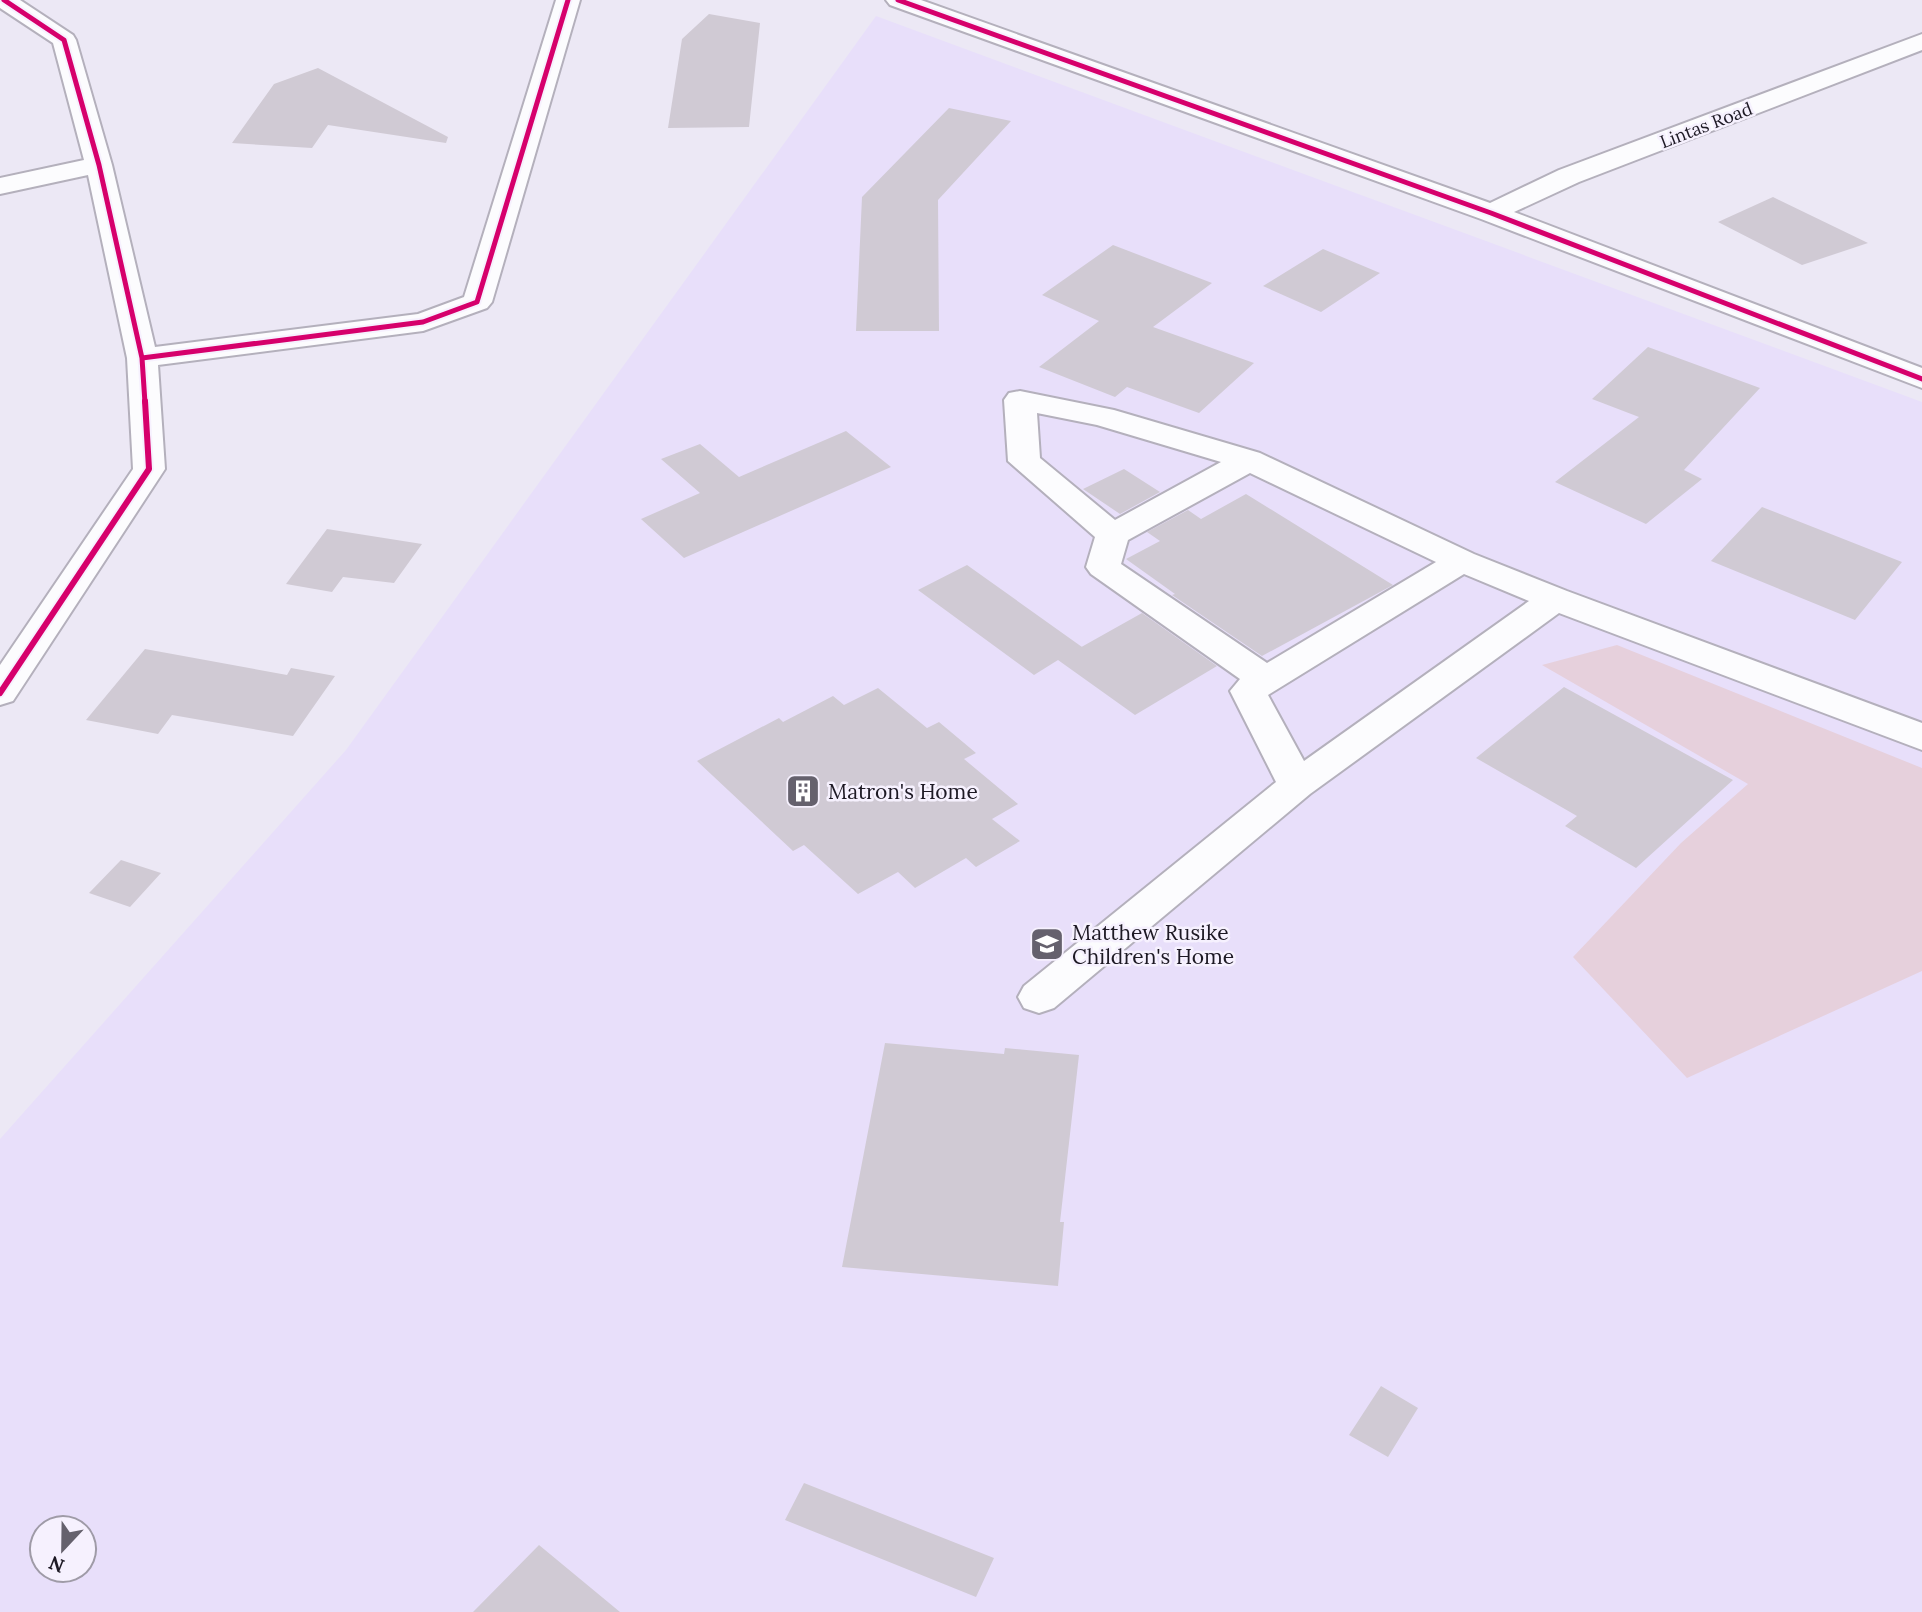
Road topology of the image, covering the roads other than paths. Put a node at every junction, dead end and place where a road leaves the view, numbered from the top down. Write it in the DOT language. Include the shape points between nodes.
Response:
graph roads {
  1 [pos="4,0"];
  2 [pos="568,0"];
  3 [pos="898,0"];
  4 [pos="1922,41"];
  5 [pos="99,165"];
  6 [pos="0,186"];
  7 [pos="1491,213"];
  8 [pos="142,358"];
  9 [pos="1922,379"];
  10 [pos="1249,460"];
  11 [pos="1113,535"];
  12 [pos="1462,561"];
  13 [pos="1556,599"];
  14 [pos="1266,680"];
  15 [pos="0,693"];
  16 [pos="1922,737"];
  17 [pos="1297,785"];
  18 [pos="1039,997"];
  1 -- 5 [label="street" via="64,40"];
  2 -- 8 [label="street" via="477,302 423,322"];
  3 -- 7 [label="street"];
  4 -- 7 [label="street, Lintas Road" via="1569,176"];
  5 -- 6 [label="street"];
  5 -- 8 [label="street"];
  7 -- 9 [label="street"];
  8 -- 15 [label="street" via="149,469"];
  10 -- 11 [label="street"];
  10 -- 11 [label="street" via="1103,417 1020,400 1024,460"];
  10 -- 12 [label="street"];
  11 -- 14 [label="street" via="1103,567"];
  12 -- 13 [label="street"];
  12 -- 14 [label="street"];
  13 -- 16 [label="street"];
  13 -- 17 [label="street"];
  14 -- 17 [label="street" via="1248,691"];
  17 -- 18 [label="street"];
}
